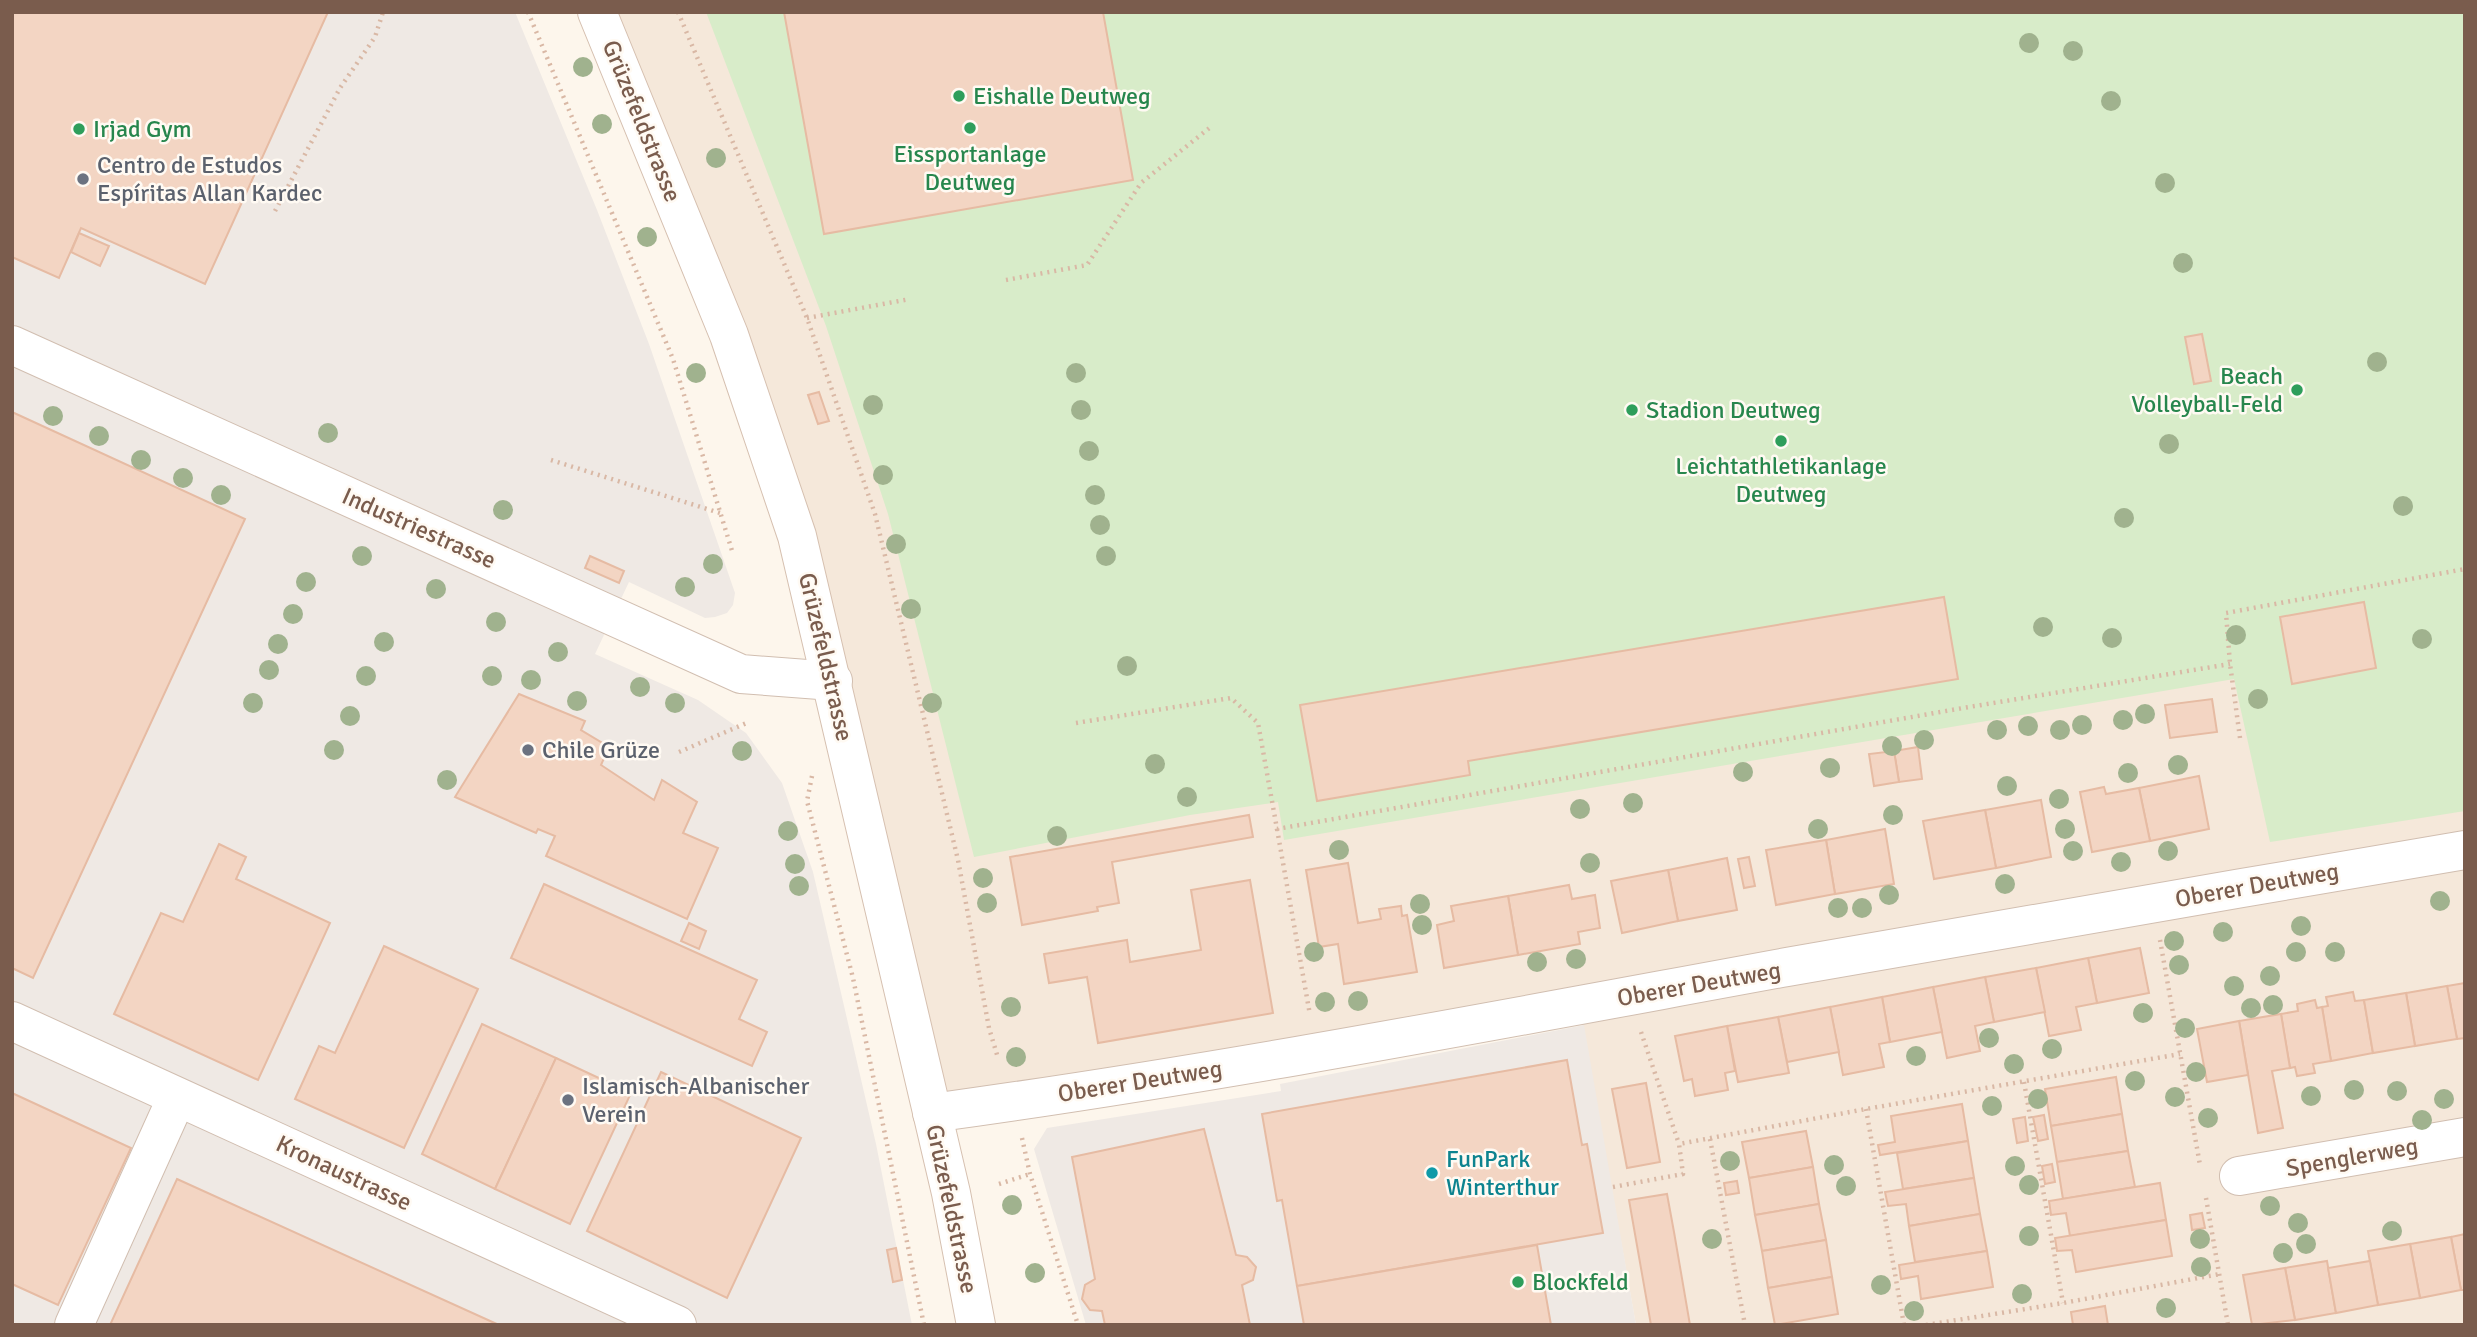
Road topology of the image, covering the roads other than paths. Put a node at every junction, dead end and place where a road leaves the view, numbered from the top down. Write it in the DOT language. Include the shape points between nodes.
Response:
graph roads {
  1 [pos="597,12"];
  2 [pos="12,345"];
  3 [pos="833,681"];
  4 [pos="2465,850"];
  5 [pos="12,1021"];
  6 [pos="177,1097"];
  7 [pos="932,1113"];
  8 [pos="2465,1137"];
  9 [pos="2239,1176"];
  10 [pos="74,1325"];
  11 [pos="677,1325"];
  12 [pos="976,1325"];
  1 -- 3 [label="street, Grüzefeldstrasse" via="729,335 797,537"];
  2 -- 3 [label="street, Industriestrasse" via="741,674"];
  3 -- 7 [label="street, Grüzefeldstrasse"];
  4 -- 7 [label="street, Oberer Deutweg" via="1272,1059"];
  5 -- 6 [label="street, Kronaustrasse"];
  6 -- 10 [label="street"];
  6 -- 11 [label="street, Kronaustrasse"];
  7 -- 12 [label="street, Grüzefeldstrasse"];
  8 -- 9 [label="street, Spenglerweg"];
}
